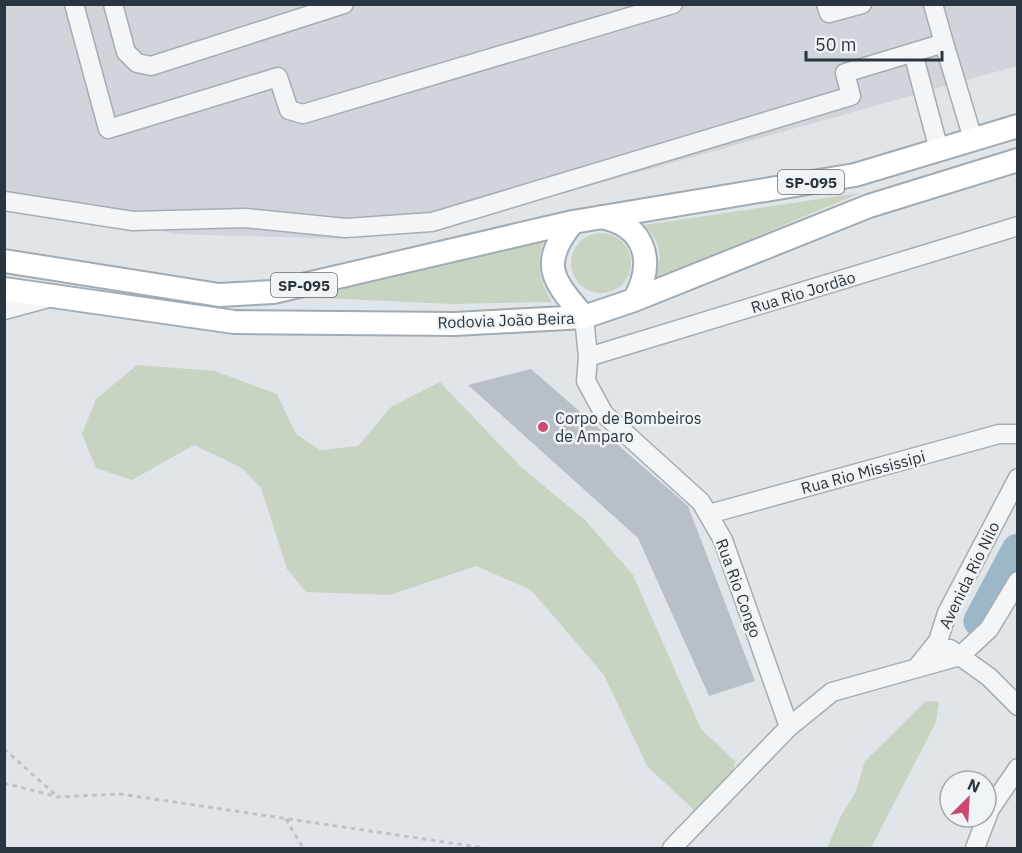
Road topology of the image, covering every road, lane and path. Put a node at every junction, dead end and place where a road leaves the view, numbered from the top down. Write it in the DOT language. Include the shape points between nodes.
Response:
graph roads {
  1 [pos="74,4"];
  2 [pos="114,4"];
  3 [pos="344,4"];
  4 [pos="672,4"];
  5 [pos="826,4"];
  6 [pos="862,4"];
  7 [pos="933,4"];
  8 [pos="944,43"];
  9 [pos="913,53"];
  10 [pos="1017,126"];
  11 [pos="973,139"];
  12 [pos="939,150"];
  13 [pos="1017,160"];
  14 [pos="4,201"];
  15 [pos="600,217"];
  16 [pos="573,222"];
  17 [pos="1017,226"];
  18 [pos="4,261"];
  19 [pos="4,289"];
  20 [pos="57,296"];
  21 [pos="634,300"];
  22 [pos="4,310"];
  23 [pos="584,317"];
  24 [pos="588,357"];
  25 [pos="1017,434"];
  26 [pos="1017,478"];
  27 [pos="709,514"];
  28 [pos="1017,581"];
  29 [pos="938,641"];
  30 [pos="960,656"];
  31 [pos="918,666"];
  32 [pos="1017,706"];
  33 [pos="789,728"];
  34 [pos="4,749"];
  35 [pos="1017,768"];
  36 [pos="4,783"];
  37 [pos="58,797"];
  38 [pos="285,819"];
  39 [pos="303,849"];
  40 [pos="485,849"];
  41 [pos="672,849"];
  42 [pos="975,849"];
  1 -- 4 [label="street" via="108,129 278,77 289,110 303,114"];
  2 -- 3 [label="street" via="126,52 137,63 151,66"];
  5 -- 6 [label="street" via="829,13"];
  7 -- 8 [label="street"];
  8 -- 9 [label="street"];
  8 -- 11 [label="street"];
  9 -- 12 [label="street"];
  9 -- 14 [label="street" via="845,73 852,96 432,222 346,228 245,218 133,221"];
  10 -- 11 [label="main road, SP-095"];
  11 -- 12 [label="main road, SP-095"];
  12 -- 15 [label="main road, SP-095" via="855,175"];
  13 -- 21 [label="main road, Rodovia João Beira / SP-095" via="869,206"];
  15 -- 16 [label="main road, SP-095"];
  15 -- 21 [label="main road" via="631,230 643,246 647,266"];
  16 -- 18 [label="main road, SP-095" via="273,292 219,295"];
  16 -- 23 [label="main road" via="554,252 553,270 559,288"];
  17 -- 24 [label="street, Rua Rio Jordão"];
  19 -- 20 [label="main road, Rodovia João Beira / SP-095"];
  20 -- 22 [label="street"];
  20 -- 23 [label="main road, Rodovia João Beira / SP-095" via="234,322 455,324"];
  21 -- 23 [label="main road, Rodovia João Beira / SP-095"];
  23 -- 24 [label="street, Rua Rio Congo"];
  24 -- 27 [label="street, Rua Rio Congo" via="586,381 604,414 701,502"];
  25 -- 27 [label="street, Rua Rio Mississipi" via="999,434"];
  26 -- 29 [label="street, Avenida Rio Nilo" via="947,613"];
  27 -- 33 [label="street, Rua Rio Congo" via="723,540"];
  28 -- 30 [label="street" via="989,629"];
  29 -- 30 [label="street"];
  29 -- 31 [label="street"];
  30 -- 31 [label="street"];
  30 -- 32 [label="street" via="989,677"];
  31 -- 33 [label="street" via="832,692"];
  33 -- 41 [label="street"];
  34 -- 37 [label="path"];
  35 -- 42 [label="street" via="990,809"];
  36 -- 37 [label="path"];
  37 -- 38 [label="path" via="120,794"];
  38 -- 39 [label="path"];
  38 -- 40 [label="path"];
}
